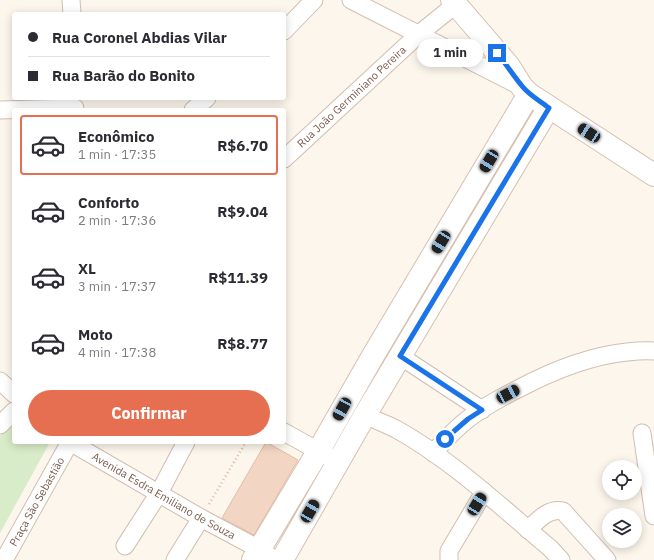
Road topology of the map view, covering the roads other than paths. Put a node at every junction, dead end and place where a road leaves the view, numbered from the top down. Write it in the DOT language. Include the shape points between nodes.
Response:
graph roads {
  1 [pos="71,0"];
  2 [pos="314,0"];
  3 [pos="351,0"];
  4 [pos="454,2"];
  5 [pos="72,12"];
  6 [pos="286,29"];
  7 [pos="419,34"];
  8 [pos="526,91"];
  9 [pos="205,100"];
  10 [pos="75,105"];
  11 [pos="30,108"];
  12 [pos="195,108"];
  13 [pos="549,108"];
  14 [pos="12,109"];
  15 [pos="0,110"];
  16 [pos="286,157"];
  17 [pos="654,175"];
  18 [pos="387,332"];
  19 [pos="404,351"];
  20 [pos="654,351"];
  21 [pos="0,381"];
  22 [pos="12,392"];
  23 [pos="482,410"];
  24 [pos="12,413"];
  25 [pos="365,415"];
  26 [pos="0,426"];
  27 [pos="286,433"];
  28 [pos="642,433"];
  29 [pos="69,444"];
  30 [pos="73,444"];
  31 [pos="185,444"];
  32 [pos="319,450"];
  33 [pos="433,453"];
  34 [pos="338,462"];
  35 [pos="484,492"];
  36 [pos="159,493"];
  37 [pos="654,516"];
  38 [pos="200,518"];
  39 [pos="528,530"];
  40 [pos="125,546"];
  41 [pos="262,556"];
  42 [pos="4,560"];
  43 [pos="175,560"];
  44 [pos="282,560"];
  45 [pos="449,560"];
  46 [pos="561,560"];
  47 [pos="607,560"];
  1 -- 5 [label="street"];
  2 -- 6 [label="street"];
  3 -- 7 [label="street"];
  4 -- 7 [label="street, Rua João Germiniano Pereira"];
  4 -- 8 [label="street" via="508,65"];
  7 -- 8 [label="street"];
  7 -- 16 [label="street, Rua João Germiniano Pereira"];
  8 -- 13 [label="street"];
  8 -- 18 [label="street"];
  9 -- 12 [label="street"];
  10 -- 11 [label="street"];
  13 -- 17 [label="street"];
  13 -- 19 [label="street"];
  14 -- 15 [label="street"];
  18 -- 19 [label="street"];
  18 -- 32 [label="street"];
  19 -- 23 [label="street"];
  19 -- 25 [label="street"];
  20 -- 23 [label="street" via="608,354 569,365 536,379"];
  21 -- 22 [label="street"];
  23 -- 33 [label="street" via="445,439"];
  24 -- 26 [label="street"];
  25 -- 33 [label="street" via="396,429"];
  25 -- 34 [label="street"];
  27 -- 32 [label="street"];
  28 -- 37 [label="street"];
  29 -- 42 [label="street, Praça São Sebastião"];
  30 -- 36 [label="street, Avenida Esdra Emiliano de Souza"];
  31 -- 36 [label="street"];
  32 -- 34 [label="street"];
  32 -- 41 [label="street"];
  33 -- 35 [label="street"];
  34 -- 44 [label="street"];
  35 -- 39 [label="street"];
  35 -- 45 [label="street" via="449,551"];
  36 -- 38 [label="street, Avenida Esdra Emiliano de Souza"];
  36 -- 40 [label="street"];
  38 -- 41 [label="street, Avenida Esdra Emiliano de Souza"];
  38 -- 43 [label="street"];
  39 -- 46 [label="street"];
  39 -- 47 [label="street" via="550,512 563,512"];
}
